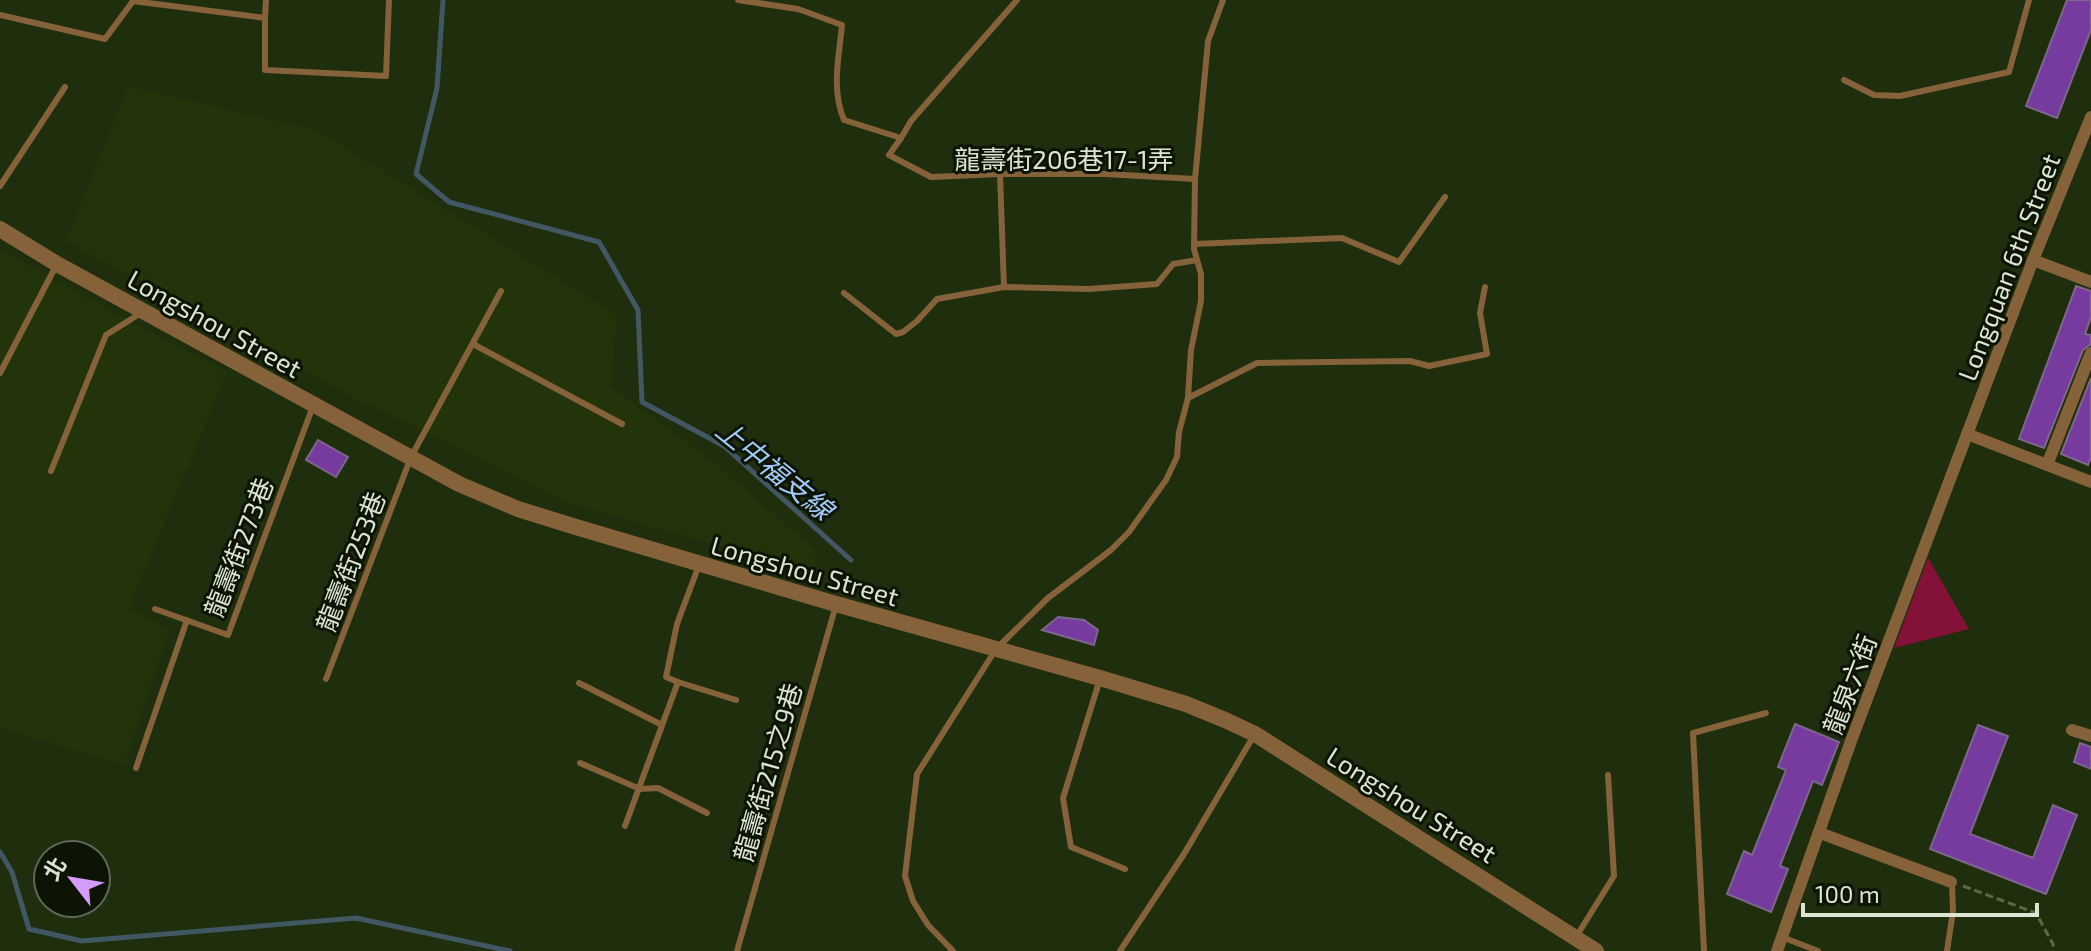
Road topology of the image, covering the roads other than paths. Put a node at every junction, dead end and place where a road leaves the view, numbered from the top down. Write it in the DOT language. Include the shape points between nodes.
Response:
graph roads {
  1 [pos="266,0"];
  2 [pos="389,0"];
  3 [pos="738,0"];
  4 [pos="1017,0"];
  5 [pos="1223,0"];
  6 [pos="2029,0"];
  7 [pos="0,15"];
  8 [pos="265,18"];
  9 [pos="1844,80"];
  10 [pos="65,87"];
  11 [pos="2091,117"];
  12 [pos="901,138"];
  13 [pos="1000,174"];
  14 [pos="1195,179"];
  15 [pos="0,186"];
  16 [pos="1445,197"];
  17 [pos="0,229"];
  18 [pos="1194,244"];
  19 [pos="1197,260"];
  20 [pos="2033,260"];
  21 [pos="57,264"];
  22 [pos="2091,282"];
  23 [pos="1004,287"];
  24 [pos="1485,287"];
  25 [pos="501,291"];
  26 [pos="844,293"];
  27 [pos="144,312"];
  28 [pos="473,344"];
  29 [pos="2091,353"];
  30 [pos="0,373"];
  31 [pos="1188,398"];
  32 [pos="314,404"];
  33 [pos="622,424"];
  34 [pos="1967,434"];
  35 [pos="411,457"];
  36 [pos="2047,465"];
  37 [pos="51,471"];
  38 [pos="2091,482"];
  39 [pos="699,565"];
  40 [pos="836,604"];
  41 [pos="155,609"];
  42 [pos="187,620"];
  43 [pos="996,649"];
  44 [pos="1100,678"];
  45 [pos="326,679"];
  46 [pos="678,682"];
  47 [pos="579,683"];
  48 [pos="736,700"];
  49 [pos="1766,713"];
  50 [pos="662,725"];
  51 [pos="2072,730"];
  52 [pos="1255,734"];
  53 [pos="2091,736"];
  54 [pos="580,763"];
  55 [pos="136,768"];
  56 [pos="1608,775"];
  57 [pos="640,789"];
  58 [pos="707,813"];
  59 [pos="625,826"];
  60 [pos="1820,833"];
  61 [pos="1125,869"];
  62 [pos="1951,882"];
  63 [pos="1576,937"];
  64 [pos="1782,937"];
  65 [pos="737,951"];
  66 [pos="953,951"];
  67 [pos="1120,951"];
  68 [pos="1596,951"];
  69 [pos="1704,951"];
  70 [pos="1777,951"];
  71 [pos="1818,951"];
  72 [pos="1947,951"];
  1 -- 8 [label="lane"];
  2 -- 8 [label="lane" via="386,76 265,70"];
  3 -- 12 [label="lane" via="798,9 842,25 836,82 844,120"];
  4 -- 12 [label="lane"];
  5 -- 14 [label="lane" via="1208,41"];
  6 -- 9 [label="lane" via="2009,72 1900,96 1874,95"];
  7 -- 8 [label="lane" via="105,39 133,1"];
  10 -- 15 [label="lane"];
  11 -- 20 [label="street, Longquan 6th Street"];
  12 -- 13 [label="lane, 龍壽街206巷17-1弄" via="889,155 931,177"];
  13 -- 14 [label="lane, 龍壽街206巷17-1弄"];
  13 -- 23 [label="lane"];
  14 -- 18 [label="lane"];
  16 -- 18 [label="lane" via="1399,262 1342,238"];
  17 -- 21 [label="street, Longshou Street"];
  18 -- 19 [label="lane"];
  19 -- 23 [label="lane" via="1173,264 1157,284"];
  19 -- 31 [label="lane" via="1201,301"];
  20 -- 22 [label="street"];
  20 -- 34 [label="street, Longquan 6th Street"];
  21 -- 27 [label="street, Longshou Street"];
  21 -- 30 [label="lane"];
  23 -- 26 [label="lane" via="937,299 896,334"];
  24 -- 31 [label="lane" via="1480,313 1487,354 1429,366 1410,361 1257,363"];
  25 -- 28 [label="lane, 龍壽街253巷"];
  27 -- 32 [label="street, Longshou Street"];
  27 -- 37 [label="lane" via="106,335"];
  28 -- 33 [label="lane"];
  28 -- 35 [label="lane, 龍壽街253巷"];
  29 -- 36 [label="street"];
  31 -- 43 [label="lane" via="1177,457 1150,505 1111,550 1048,598"];
  32 -- 35 [label="street, Longshou Street"];
  32 -- 42 [label="lane, 龍壽街273巷" via="228,635"];
  34 -- 36 [label="street"];
  34 -- 60 [label="street, 龍泉六街"];
  35 -- 39 [label="street, Longshou Street" via="518,509"];
  35 -- 45 [label="lane, 龍壽街253巷"];
  36 -- 38 [label="street"];
  39 -- 40 [label="street, Longshou Street"];
  39 -- 46 [label="lane" via="677,624 666,677"];
  40 -- 43 [label="street, Longshou Street"];
  40 -- 65 [label="lane, 龍壽街215之9巷"];
  41 -- 42 [label="lane, 龍壽街273巷"];
  42 -- 55 [label="lane"];
  43 -- 44 [label="street, Longshou Street"];
  43 -- 66 [label="lane" via="935,742 915,787 905,876 928,925"];
  44 -- 52 [label="street, Longshou Street" via="1186,704"];
  44 -- 61 [label="lane" via="1063,798 1071,847"];
  46 -- 48 [label="lane"];
  46 -- 50 [label="lane"];
  47 -- 50 [label="lane"];
  49 -- 69 [label="lane" via="1693,733"];
  50 -- 57 [label="lane"];
  51 -- 53 [label="street"];
  52 -- 63 [label="street, Longshou Street"];
  52 -- 67 [label="lane"];
  54 -- 57 [label="lane"];
  56 -- 63 [label="lane" via="1614,876"];
  57 -- 58 [label="lane" via="658,788"];
  57 -- 59 [label="lane"];
  60 -- 62 [label="street"];
  60 -- 64 [label="street, 龍泉六街"];
  62 -- 72 [label="lane"];
  63 -- 68 [label="street, Longshou Street"];
  64 -- 70 [label="street, 龍泉六街"];
  64 -- 71 [label="lane"];
}
